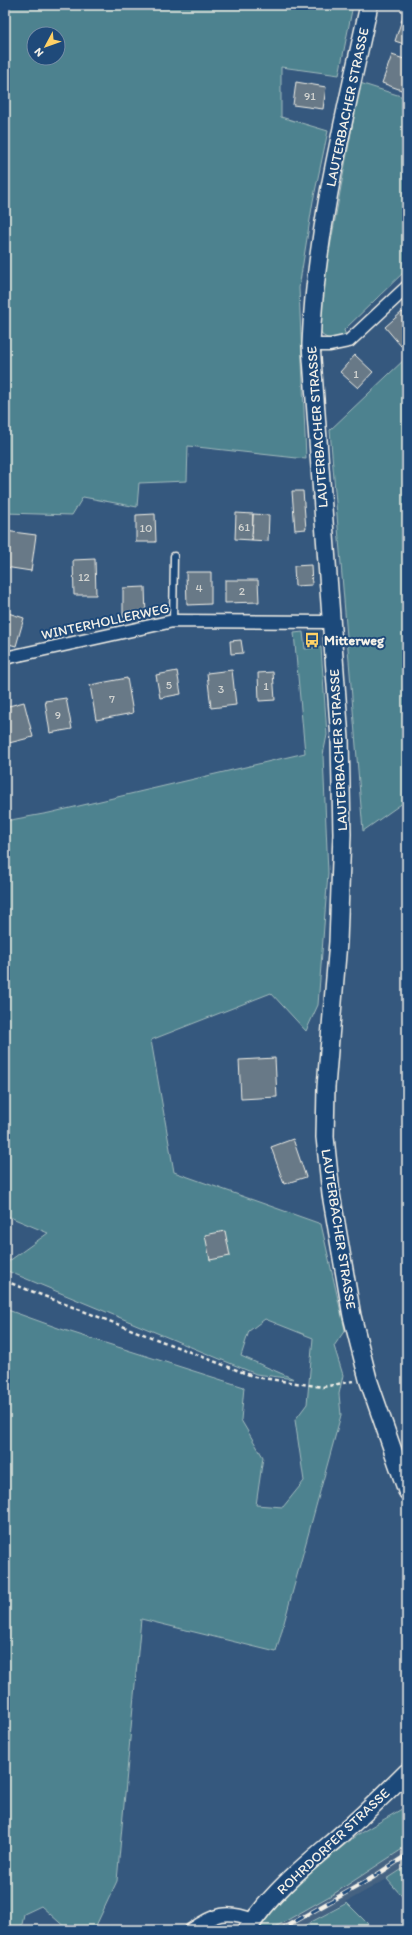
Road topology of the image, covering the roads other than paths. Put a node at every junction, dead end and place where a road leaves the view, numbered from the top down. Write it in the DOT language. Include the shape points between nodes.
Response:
graph roads {
  1 [pos="369,5"];
  2 [pos="407,287"];
  3 [pos="310,345"];
  4 [pos="174,556"];
  5 [pos="173,621"];
  6 [pos="332,622"];
  7 [pos="5,658"];
  8 [pos="407,1491"];
  9 [pos="407,1772"];
  10 [pos="250,1925"];
  11 [pos="191,1930"];
  1 -- 3 [label="street, LAUTERBACHER STRASSE" via="323,218 312,301"];
  2 -- 3 [label="street" via="349,341 330,345"];
  3 -- 6 [label="street, LAUTERBACHER STRASSE"];
  4 -- 5 [label="lane"];
  5 -- 6 [label="street, WINTERHOLLERWEG"];
  5 -- 7 [label="street, WINTERHOLLERWEG"];
  6 -- 8 [label="street, LAUTERBACHER STRASSE" via="340,739 342,834 338,942 326,1088 325,1137 331,1194 351,1309 368,1379"];
  9 -- 10 [label="street, ROHRDORFER STRASSE" via="367,1811 300,1868"];
  10 -- 11 [label="street" via="237,1914 221,1915 206,1920"];
}
